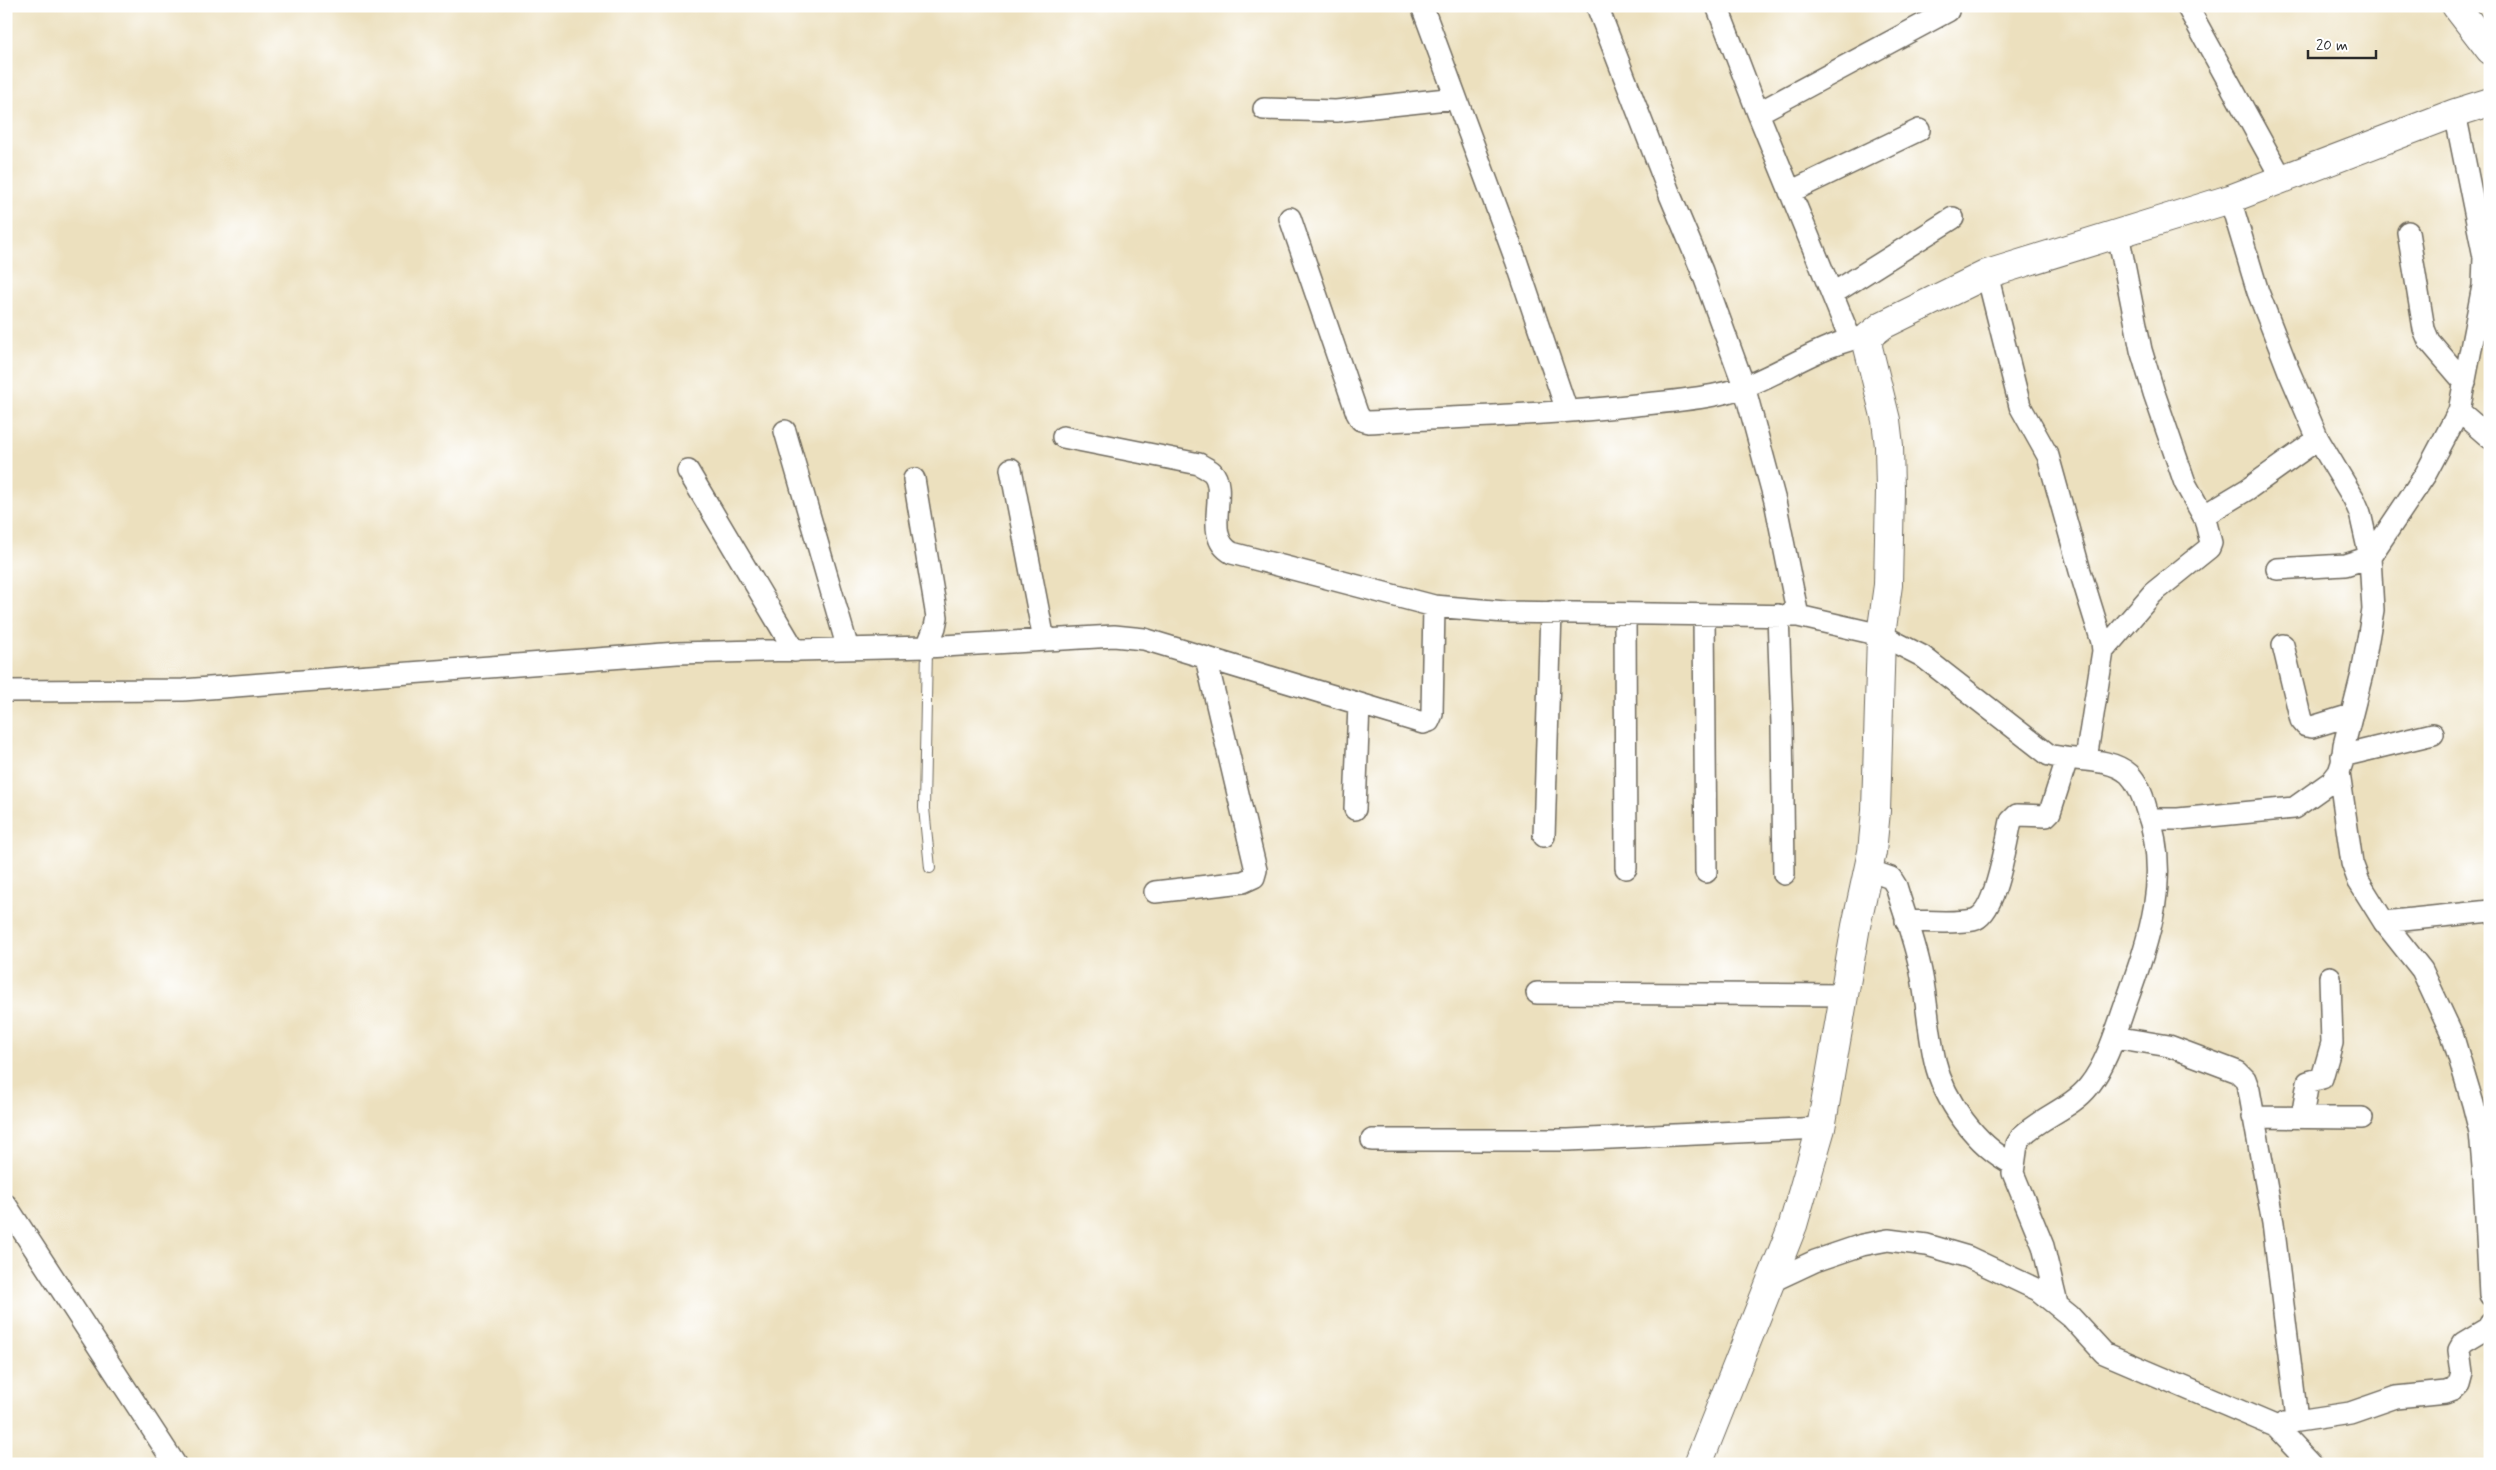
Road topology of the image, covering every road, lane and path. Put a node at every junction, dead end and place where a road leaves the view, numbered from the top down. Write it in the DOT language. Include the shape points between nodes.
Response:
graph roads {
  1 [pos="1422,6"];
  2 [pos="1597,6"];
  3 [pos="1717,6"];
  4 [pos="2187,6"];
  5 [pos="2456,6"];
  6 [pos="1948,11"];
  7 [pos="2490,50"];
  8 [pos="1456,98"];
  9 [pos="2490,102"];
  10 [pos="1264,109"];
  11 [pos="1758,113"];
  12 [pos="2455,113"];
  13 [pos="1919,130"];
  14 [pos="2282,179"];
  15 [pos="1790,192"];
  16 [pos="2230,199"];
  17 [pos="1290,218"];
  18 [pos="1953,218"];
  19 [pos="2408,232"];
  20 [pos="2118,234"];
  21 [pos="2487,257"];
  22 [pos="1987,274"];
  23 [pos="1832,294"];
  24 [pos="1860,337"];
  25 [pos="2465,383"];
  26 [pos="1744,386"];
  27 [pos="1567,411"];
  28 [pos="2459,411"];
  29 [pos="785,432"];
  30 [pos="1063,437"];
  31 [pos="2490,438"];
  32 [pos="2318,439"];
  33 [pos="1010,469"];
  34 [pos="688,471"];
  35 [pos="914,479"];
  36 [pos="2205,519"];
  37 [pos="2370,557"];
  38 [pos="2277,569"];
  39 [pos="1434,606"];
  40 [pos="1551,612"];
  41 [pos="1625,614"];
  42 [pos="1704,615"];
  43 [pos="1788,615"];
  44 [pos="1881,635"];
  45 [pos="1044,640"];
  46 [pos="2284,645"];
  47 [pos="927,647"];
  48 [pos="848,649"];
  49 [pos="795,650"];
  50 [pos="2103,651"];
  51 [pos="1206,658"];
  52 [pos="6,692"];
  53 [pos="1359,704"];
  54 [pos="2351,715"];
  55 [pos="2433,734"];
  56 [pos="2077,759"];
  57 [pos="2341,764"];
  58 [pos="1355,809"];
  59 [pos="2151,819"];
  60 [pos="1544,836"];
  61 [pos="930,868"];
  62 [pos="1626,868"];
  63 [pos="1868,870"];
  64 [pos="1706,872"];
  65 [pos="1784,874"];
  66 [pos="1155,892"];
  67 [pos="2490,911"];
  68 [pos="1906,922"];
  69 [pos="2384,922"];
  70 [pos="2330,977"];
  71 [pos="1537,993"];
  72 [pos="1844,995"];
  73 [pos="2114,1037"];
  74 [pos="2253,1117"];
  75 [pos="2302,1117"];
  76 [pos="2362,1118"];
  77 [pos="1821,1128"];
  78 [pos="1372,1140"];
  79 [pos="2014,1164"];
  80 [pos="6,1205"];
  81 [pos="1768,1284"];
  82 [pos="2490,1295"];
  83 [pos="2057,1304"];
  84 [pos="2490,1324"];
  85 [pos="2297,1419"];
  86 [pos="2275,1426"];
  87 [pos="175,1464"];
  88 [pos="1698,1464"];
  89 [pos="2311,1464"];
  1 -- 8 [label="street"];
  2 -- 26 [label="street"];
  3 -- 11 [label="street"];
  4 -- 14 [label="street"];
  5 -- 7 [label="street"];
  6 -- 11 [label="street"];
  8 -- 10 [label="street" via="1336,111"];
  8 -- 27 [label="street"];
  9 -- 12 [label="street"];
  11 -- 15 [label="street"];
  12 -- 14 [label="street"];
  12 -- 21 [label="street"];
  13 -- 15 [label="street"];
  14 -- 16 [label="street"];
  15 -- 23 [label="street"];
  16 -- 20 [label="street"];
  16 -- 32 [label="street" via="2258,292"];
  17 -- 27 [label="street" via="1356,414 1361,420"];
  18 -- 23 [label="street"];
  19 -- 25 [label="street" via="2424,329 2429,341"];
  20 -- 22 [label="street"];
  20 -- 36 [label="street" via="2141,350 2185,483"];
  21 -- 25 [label="street"];
  22 -- 24 [label="street"];
  22 -- 50 [label="street" via="2020,406 2048,456"];
  23 -- 24 [label="street"];
  24 -- 26 [label="street"];
  24 -- 44 [label="street" via="1868,346 1889,446 1888,585"];
  25 -- 28 [label="street"];
  26 -- 27 [label="street" via="1703,398"];
  26 -- 43 [label="street" via="1776,501"];
  28 -- 31 [label="street"];
  28 -- 37 [label="street" via="2425,475"];
  29 -- 48 [label="street"];
  30 -- 39 [label="street" via="1199,464 1214,473 1219,540 1232,553"];
  32 -- 36 [label="street" via="2212,510"];
  32 -- 37 [label="street" via="2354,498"];
  33 -- 45 [label="street"];
  34 -- 49 [label="street"];
  35 -- 47 [label="street" via="937,611 936,627"];
  36 -- 50 [label="street" via="2211,543 2209,548 2153,593"];
  37 -- 38 [label="street" via="2345,565"];
  37 -- 54 [label="street" via="2373,610"];
  39 -- 40 [label="street"];
  39 -- 53 [label="street" via="1432,714 1429,721 1416,722"];
  40 -- 41 [label="street"];
  40 -- 60 [label="street"];
  41 -- 42 [label="street"];
  41 -- 62 [label="street"];
  42 -- 43 [label="street"];
  42 -- 64 [label="street"];
  43 -- 44 [label="street"];
  43 -- 65 [label="street" via="1782,724"];
  44 -- 56 [label="street" via="1922,656 2042,751"];
  44 -- 63 [label="street" via="1876,811"];
  45 -- 47 [label="street"];
  45 -- 51 [label="street" via="1131,636"];
  46 -- 54 [label="street" via="2301,720 2306,726"];
  47 -- 48 [label="street"];
  47 -- 61 [label="lane" via="924,808"];
  48 -- 49 [label="street"];
  49 -- 52 [label="street" via="677,653 183,690"];
  50 -- 56 [label="street"];
  51 -- 53 [label="street"];
  51 -- 66 [label="street" via="1256,870 1254,877 1244,882"];
  53 -- 58 [label="street"];
  54 -- 57 [label="street"];
  55 -- 57 [label="street"];
  56 -- 59 [label="street" via="2120,768 2132,778"];
  56 -- 68 [label="street" via="2046,816 2017,815 2011,821 1997,884 1983,914 1973,920"];
  57 -- 59 [label="street" via="2332,782 2294,808"];
  57 -- 69 [label="street" via="2352,863 2359,882"];
  59 -- 73 [label="street" via="2158,868 2153,920"];
  63 -- 68 [label="street" via="1894,881"];
  63 -- 72 [label="street"];
  67 -- 69 [label="street"];
  68 -- 79 [label="street" via="1920,965 1939,1074 1972,1130 1988,1147"];
  69 -- 82 [label="street" via="2427,980 2452,1034 2473,1104 2480,1132"];
  70 -- 75 [label="street" via="2332,1043 2322,1078 2308,1082"];
  71 -- 72 [label="street"];
  72 -- 77 [label="street"];
  73 -- 74 [label="street" via="2169,1046 2238,1072 2250,1090"];
  73 -- 79 [label="street" via="2088,1087 2022,1136"];
  74 -- 75 [label="street"];
  74 -- 85 [label="street" via="2274,1224"];
  75 -- 76 [label="street"];
  77 -- 78 [label="street" via="1568,1140"];
  77 -- 81 [label="street" via="1793,1225"];
  79 -- 83 [label="street" via="2015,1182 2045,1253"];
  80 -- 87 [label="street"];
  81 -- 83 [label="street" via="1816,1261 1888,1240 1927,1245 1968,1257 2038,1290"];
  81 -- 88 [label="street"];
  83 -- 86 [label="street" via="2104,1353"];
  84 -- 85 [label="street" via="2463,1342 2459,1350 2462,1373 2454,1389 2384,1400 2350,1413"];
  85 -- 86 [label="street"];
  86 -- 89 [label="street"];
}
